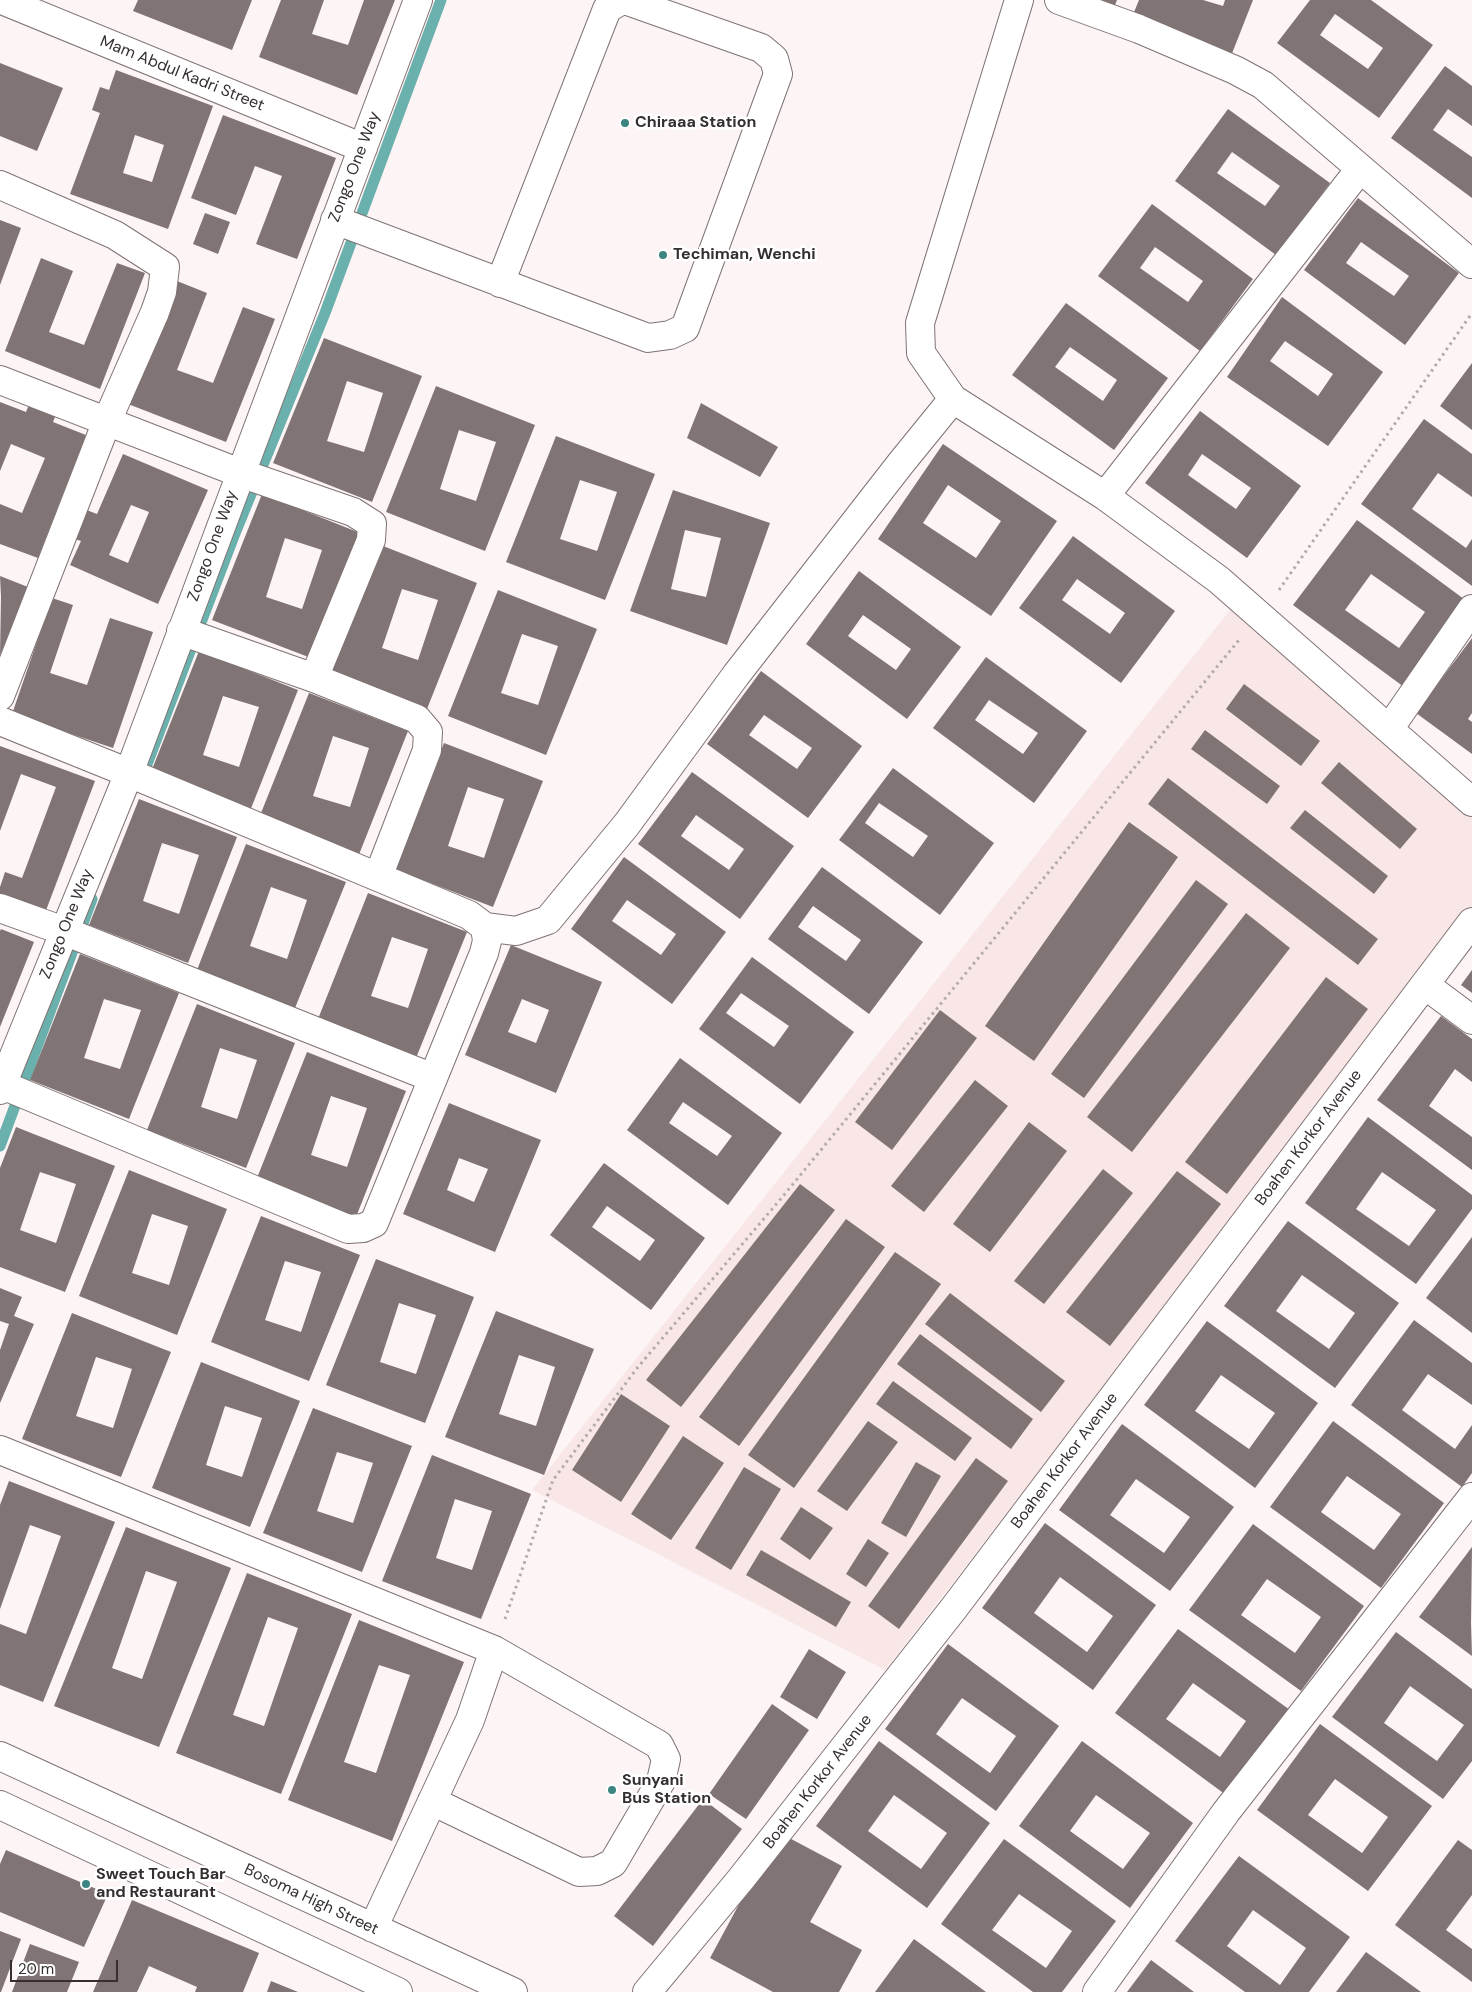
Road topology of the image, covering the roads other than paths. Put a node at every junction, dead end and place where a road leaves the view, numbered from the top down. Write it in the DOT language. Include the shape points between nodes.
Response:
graph roads {
  1 [pos="2,0"];
  2 [pos="418,0"];
  3 [pos="623,0"];
  4 [pos="1020,0"];
  5 [pos="1059,0"];
  6 [pos="363,148"];
  7 [pos="1360,168"];
  8 [pos="0,185"];
  9 [pos="336,220"];
  10 [pos="1472,264"];
  11 [pos="500,283"];
  12 [pos="0,380"];
  13 [pos="953,399"];
  14 [pos="108,421"];
  15 [pos="240,473"];
  16 [pos="1105,496"];
  17 [pos="1472,609"];
  18 [pos="181,630"];
  19 [pos="314,678"];
  20 [pos="0,696"];
  21 [pos="0,721"];
  22 [pos="1388,729"];
  23 [pos="129,772"];
  24 [pos="1472,802"];
  25 [pos="378,877"];
  26 [pos="0,908"];
  27 [pos="1472,922"];
  28 [pos="485,927"];
  29 [pos="64,931"];
  30 [pos="1424,985"];
  31 [pos="1472,1020"];
  32 [pos="433,1078"];
  33 [pos="1,1086"];
  34 [pos="0,1450"];
  35 [pos="1472,1497"];
  36 [pos="494,1650"];
  37 [pos="0,1756"];
  38 [pos="432,1801"];
  39 [pos="0,1805"];
  40 [pos="373,1928"];
  41 [pos="398,1992"];
  42 [pos="513,1992"];
  43 [pos="647,1992"];
  44 [pos="1097,1992"];
  1 -- 6 [label="street, Mam Abdul Kadri Street"];
  2 -- 6 [label="street, Zongo One Way"];
  3 -- 11 [label="street" via="606,9"];
  3 -- 11 [label="street" via="761,48 774,58 778,74 684,328 670,335 648,338"];
  4 -- 13 [label="street" via="920,323 921,353"];
  5 -- 7 [label="street" via="1139,29 1263,85"];
  6 -- 9 [label="street, Zongo One Way"];
  7 -- 10 [label="street"];
  7 -- 16 [label="street"];
  8 -- 14 [label="street" via="115,235 165,267 155,312"];
  9 -- 11 [label="street"];
  9 -- 15 [label="street, Zongo One Way"];
  12 -- 14 [label="street"];
  13 -- 16 [label="street"];
  13 -- 28 [label="street" via="736,675 627,824 548,920 516,931"];
  14 -- 15 [label="street"];
  14 -- 20 [label="street"];
  15 -- 18 [label="street, Zongo One Way"];
  15 -- 19 [label="street" via="353,512 372,524 371,540"];
  16 -- 22 [label="street" via="1219,580"];
  17 -- 22 [label="street"];
  18 -- 19 [label="street"];
  18 -- 23 [label="street, Zongo One Way"];
  19 -- 25 [label="street" via="417,719 428,732 427,750"];
  21 -- 23 [label="street"];
  22 -- 24 [label="street"];
  23 -- 25 [label="street"];
  23 -- 29 [label="street, Zongo One Way"];
  25 -- 28 [label="street" via="469,915"];
  26 -- 29 [label="street"];
  27 -- 30 [label="street, Boahen Korkor Avenue"];
  28 -- 32 [label="street" via="487,941 484,953"];
  29 -- 32 [label="street"];
  29 -- 33 [label="street, Zongo One Way"];
  30 -- 31 [label="street"];
  30 -- 43 [label="street, Boahen Korkor Avenue" via="954,1608 741,1879"];
  32 -- 33 [label="street" via="374,1223 348,1229"];
  34 -- 36 [label="street"];
  35 -- 44 [label="street" via="1226,1812"];
  36 -- 38 [label="street" via="470,1720"];
  36 -- 38 [label="street" via="658,1745 666,1759 661,1781 613,1863 596,1871 579,1872"];
  37 -- 40 [label="street, Bosoma High Street"];
  38 -- 40 [label="street"];
  39 -- 41 [label="street"];
  40 -- 42 [label="street, Bosoma High Street"];
}
